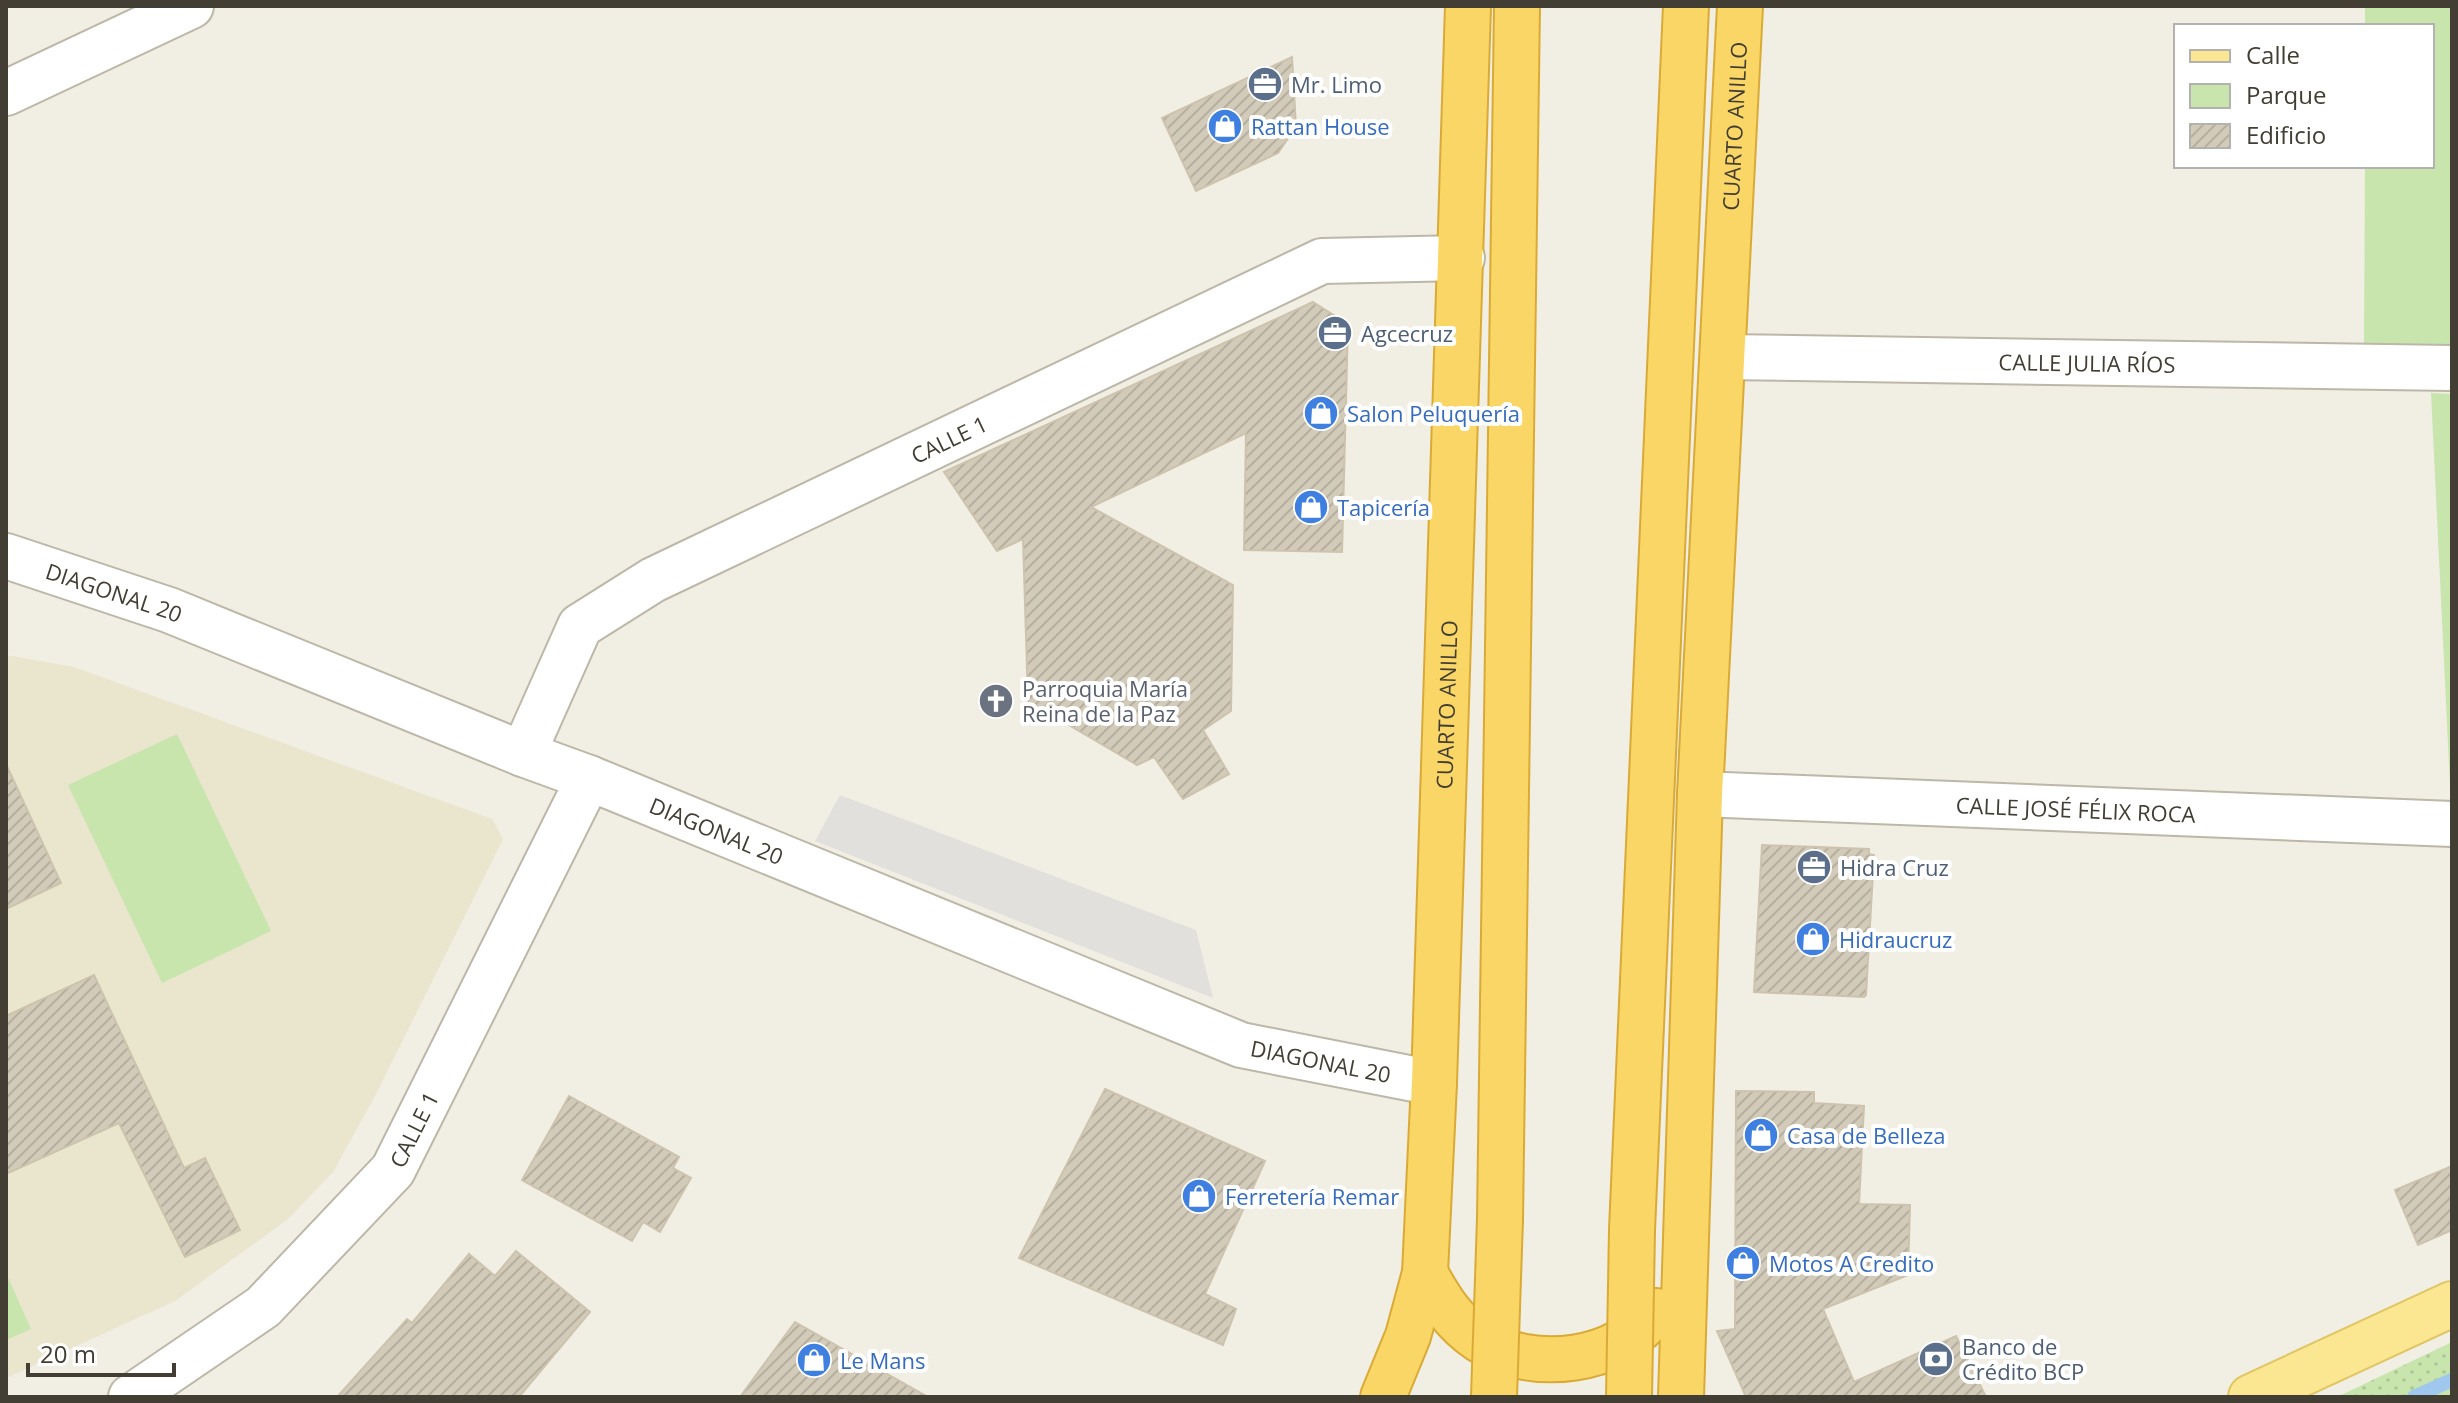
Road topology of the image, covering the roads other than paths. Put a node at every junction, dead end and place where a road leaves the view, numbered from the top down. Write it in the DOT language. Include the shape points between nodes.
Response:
graph roads {
  1 [pos="191,6"];
  2 [pos="1468,6"];
  3 [pos="1517,6"];
  4 [pos="1686,6"];
  5 [pos="1740,6"];
  6 [pos="6,93"];
  7 [pos="1462,258"];
  8 [pos="1723,357"];
  9 [pos="2452,368"];
  10 [pos="6,556"];
  11 [pos="523,754"];
  12 [pos="589,778"];
  13 [pos="1700,794"];
  14 [pos="2452,824"];
  15 [pos="1434,1083"];
  16 [pos="1685,1231"];
  17 [pos="1425,1273"];
  18 [pos="2452,1304"];
  19 [pos="131,1397"];
  20 [pos="1383,1397"];
  21 [pos="1494,1397"];
  22 [pos="1629,1397"];
  23 [pos="1681,1397"];
  24 [pos="2251,1397"];
  1 -- 6 [label="street"];
  2 -- 7 [label="highway, CUARTO ANILLO"];
  3 -- 21 [label="highway, bridge"];
  4 -- 22 [label="highway, bridge"];
  5 -- 8 [label="highway, CUARTO ANILLO"];
  7 -- 11 [label="street, CALLE 1" via="1322,261 653,580 580,626"];
  7 -- 15 [label="highway, CUARTO ANILLO"];
  8 -- 9 [label="street, CALLE JULIA RÍOS"];
  8 -- 13 [label="highway, CUARTO ANILLO"];
  10 -- 11 [label="street, DIAGONAL 20" via="169,610"];
  11 -- 12 [label="street, DIAGONAL 20"];
  12 -- 15 [label="street, DIAGONAL 20" via="1241,1045"];
  12 -- 19 [label="street, CALLE 1" via="393,1170 263,1307"];
  13 -- 14 [label="street, CALLE JOSÉ FÉLIX ROCA"];
  13 -- 16 [label="highway, CUARTO ANILLO"];
  15 -- 17 [label="highway, CUARTO ANILLO"];
  16 -- 17 [label="highway" via="1676,1282 1650,1320 1612,1347 1568,1359 1522,1357 1481,1340 1447,1312"];
  16 -- 23 [label="highway, CUARTO ANILLO"];
  17 -- 20 [label="highway, CUARTO ANILLO" via="1408,1336"];
  18 -- 24 [label="main road"];
}
